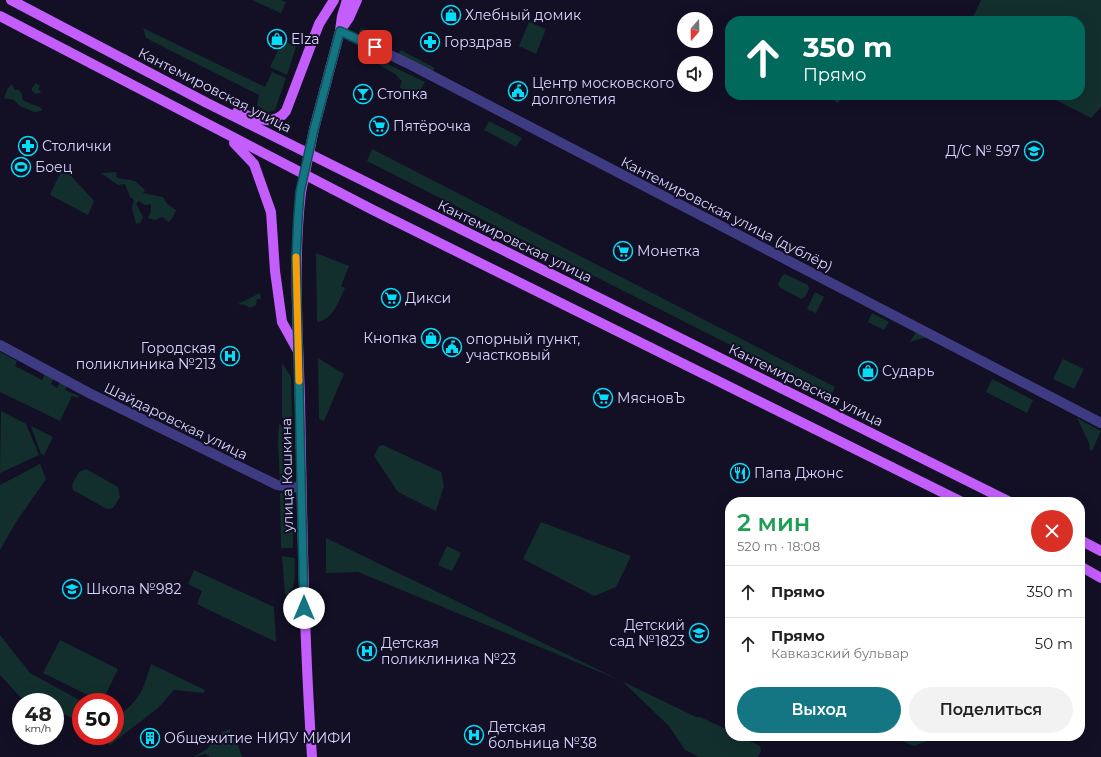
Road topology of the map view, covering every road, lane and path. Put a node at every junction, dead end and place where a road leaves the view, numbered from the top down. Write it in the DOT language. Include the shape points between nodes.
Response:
graph roads {
  1 [pos="11,0"];
  2 [pos="334,0"];
  3 [pos="347,0"];
  4 [pos="357,0"];
  5 [pos="0,16"];
  6 [pos="340,31"];
  7 [pos="207,103"];
  8 [pos="222,132"];
  9 [pos="0,345"];
  10 [pos="299,353"];
  11 [pos="1101,423"];
  12 [pos="301,488"];
  13 [pos="952,497"];
  14 [pos="1000,497"];
  15 [pos="1085,543"];
  16 [pos="1101,551"];
  17 [pos="1085,569"];
  18 [pos="1101,578"];
  19 [pos="312,757"];
  1 -- 7 [label="main road, Кантемировская улица"];
  2 -- 7 [label="main road" via="319,24 282,117 269,121"];
  3 -- 6 [label="main road"];
  4 -- 6 [label="main road"];
  5 -- 8 [label="main road"];
  6 -- 10 [label="main road, улица Кошкина, bridge" via="300,192 296,259"];
  6 -- 11 [label="street, Кантемировская улица (дублёр)" via="417,68"];
  7 -- 14 [label="main road, Кантемировская улица"];
  8 -- 10 [label="main road" via="243,151 259,172 271,212 282,322"];
  8 -- 13 [label="main road" via="380,214"];
  9 -- 12 [label="street, Шайдаровская улица" via="89,393 277,486"];
  10 -- 12 [label="main road, улица Кошкина"];
  12 -- 19 [label="main road, улица Кошкина" via="304,614"];
  15 -- 16 [label="main road"];
  17 -- 18 [label="main road"];
}
